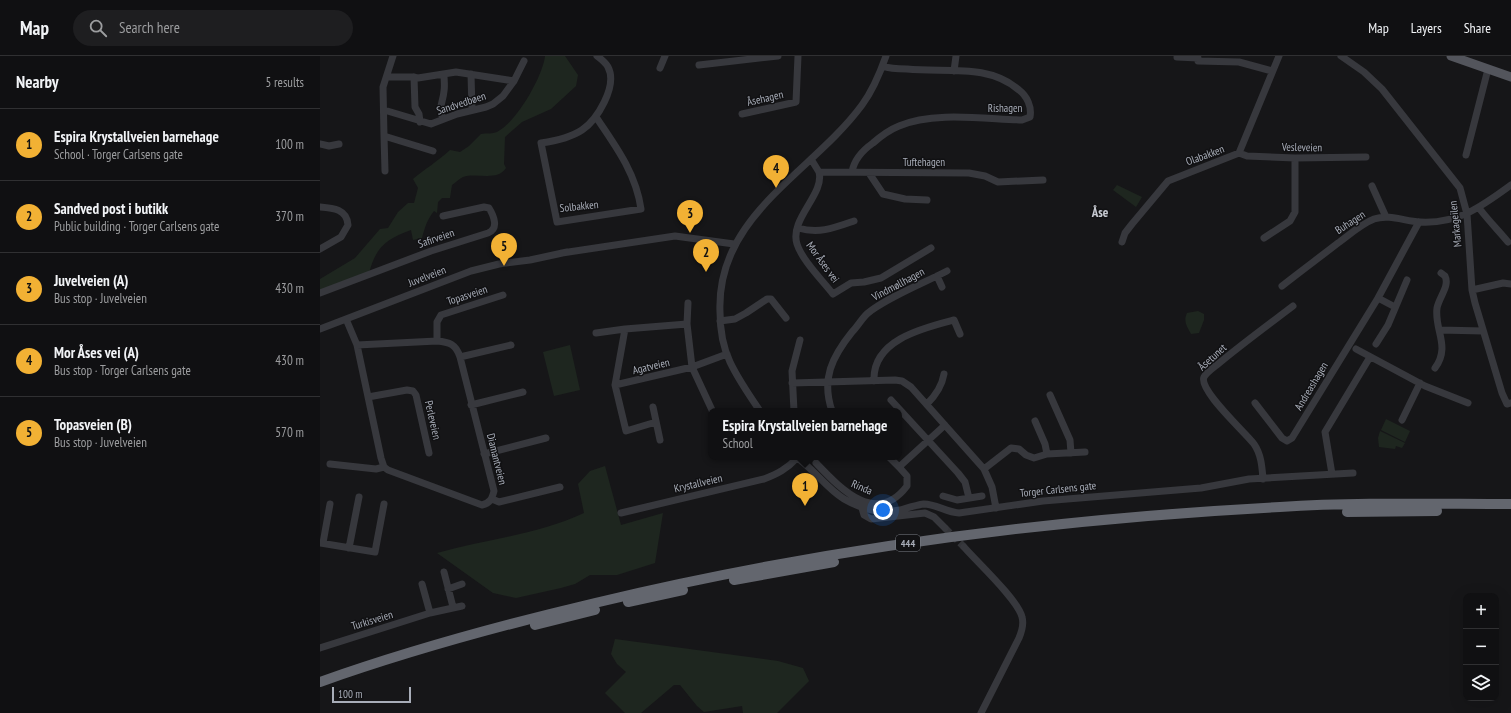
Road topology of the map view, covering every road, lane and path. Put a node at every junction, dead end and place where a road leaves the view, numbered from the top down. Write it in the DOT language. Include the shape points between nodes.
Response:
graph roads {
  1 [pos="393,56"];
  2 [pos="597,56"];
  3 [pos="665,56"];
  4 [pos="778,56"];
  5 [pos="798,56"];
  6 [pos="886,56"];
  7 [pos="956,56"];
  8 [pos="1279,56"];
  9 [pos="1340,56"];
  10 [pos="1451,56"];
  11 [pos="1177,57"];
  12 [pos="524,60"];
  13 [pos="699,65"];
  14 [pos="883,66"];
  15 [pos="660,68"];
  16 [pos="1488,69"];
  17 [pos="954,71"];
  18 [pos="1272,71"];
  19 [pos="444,74"];
  20 [pos="471,74"];
  21 [pos="387,77"];
  22 [pos="414,77"];
  23 [pos="1511,77"];
  24 [pos="514,81"];
  25 [pos="384,110"];
  26 [pos="472,110"];
  27 [pos="742,114"];
  28 [pos="596,117"];
  29 [pos="444,119"];
  30 [pos="420,122"];
  31 [pos="384,136"];
  32 [pos="320,144"];
  33 [pos="339,144"];
  34 [pos="433,151"];
  35 [pos="1239,153"];
  36 [pos="1466,155"];
  37 [pos="1366,157"];
  38 [pos="1295,158"];
  39 [pos="811,159"];
  40 [pos="385,171"];
  41 [pos="819,172"];
  42 [pos="852,172"];
  43 [pos="870,172"];
  44 [pos="1043,180"];
  45 [pos="1511,185"];
  46 [pos="1372,186"];
  47 [pos="927,200"];
  48 [pos="320,207"];
  49 [pos="1479,208"];
  50 [pos="1467,214"];
  51 [pos="443,216"];
  52 [pos="1386,217"];
  53 [pos="854,221"];
  54 [pos="1419,222"];
  55 [pos="798,228"];
  56 [pos="1264,238"];
  57 [pos="1122,242"];
  58 [pos="1508,242"];
  59 [pos="733,247"];
  60 [pos="931,248"];
  61 [pos="320,249"];
  62 [pos="947,271"];
  63 [pos="1440,273"];
  64 [pos="937,276"];
  65 [pos="1407,280"];
  66 [pos="1511,284"];
  67 [pos="1282,286"];
  68 [pos="942,287"];
  69 [pos="1472,290"];
  70 [pos="320,293"];
  71 [pos="502,295"];
  72 [pos="1378,298"];
  73 [pos="688,303"];
  74 [pos="1292,306"];
  75 [pos="1395,307"];
  76 [pos="953,312"];
  77 [pos="346,318"];
  78 [pos="786,318"];
  79 [pos="954,320"];
  80 [pos="720,321"];
  81 [pos="687,324"];
  82 [pos="320,329"];
  83 [pos="625,329"];
  84 [pos="1440,330"];
  85 [pos="1483,331"];
  86 [pos="596,333"];
  87 [pos="960,334"];
  88 [pos="800,340"];
  89 [pos="437,341"];
  90 [pos="357,344"];
  91 [pos="1376,344"];
  92 [pos="511,345"];
  93 [pos="1356,349"];
  94 [pos="727,354"];
  95 [pos="460,357"];
  96 [pos="1370,357"];
  97 [pos="692,367"];
  98 [pos="1435,368"];
  99 [pos="944,374"];
  100 [pos="874,381"];
  101 [pos="792,383"];
  102 [pos="828,383"];
  103 [pos="1420,383"];
  104 [pos="615,386"];
  105 [pos="523,392"];
  106 [pos="1050,396"];
  107 [pos="368,397"];
  108 [pos="891,400"];
  109 [pos="1511,402"];
  110 [pos="1468,403"];
  111 [pos="927,404"];
  112 [pos="1256,404"];
  113 [pos="471,405"];
  114 [pos="653,407"];
  115 [pos="711,408"];
  116 [pos="758,408"];
  117 [pos="794,408"];
  118 [pos="831,408"];
  119 [pos="898,408"];
  120 [pos="902,412"];
  121 [pos="1402,420"];
  122 [pos="1035,421"];
  123 [pos="656,422"];
  124 [pos="945,425"];
  125 [pos="546,438"];
  126 [pos="660,440"];
  127 [pos="928,441"];
  128 [pos="1085,452"];
  129 [pos="429,453"];
  130 [pos="1071,453"];
  131 [pos="484,454"];
  132 [pos="1047,454"];
  133 [pos="795,460"];
  134 [pos="800,460"];
  135 [pos="892,460"];
  136 [pos="816,463"];
  137 [pos="330,464"];
  138 [pos="384,467"];
  139 [pos="899,467"];
  140 [pos="984,469"];
  141 [pos="1353,473"];
  142 [pos="1332,474"];
  143 [pos="1263,478"];
  144 [pos="560,487"];
  145 [pos="943,496"];
  146 [pos="982,496"];
  147 [pos="359,497"];
  148 [pos="969,498"];
  149 [pos="492,499"];
  150 [pos="330,504"];
  151 [pos="384,504"];
  152 [pos="1511,504"];
  153 [pos="862,508"];
  154 [pos="996,508"];
  155 [pos="1511,511"];
  156 [pos="621,514"];
  157 [pos="945,528"];
  158 [pos="322,543"];
  159 [pos="964,547"];
  160 [pos="349,548"];
  161 [pos="444,572"];
  162 [pos="422,584"];
  163 [pos="462,584"];
  164 [pos="448,589"];
  165 [pos="462,606"];
  166 [pos="453,607"];
  167 [pos="430,613"];
  168 [pos="320,648"];
  169 [pos="320,682"];
  170 [pos="320,689"];
  171 [pos="980,713"];
  1 -- 21 [label="street"];
  2 -- 28 [label="street, Solbakken" via="608,68 609,87"];
  3 -- 15 [label="street"];
  4 -- 13 [label="street"];
  5 -- 27 [label="street, Åsehagen" via="796,102"];
  6 -- 14 [label="street"];
  7 -- 17 [label="street"];
  8 -- 18 [label="street, Olabakken"];
  9 -- 50 [label="street, Markageilen" via="1372,78 1394,104 1458,184"];
  10 -- 16 [label="main road"];
  11 -- 18 [label="street" via="1198,58 1198,61 1239,62"];
  12 -- 24 [label="street, Sandvedbøen"];
  14 -- 17 [label="street, Rishagen"];
  14 -- 39 [label="street" via="859,108"];
  16 -- 23 [label="main road"];
  16 -- 36 [label="street"];
  17 -- 42 [label="street, Rishagen" via="985,73 1012,83 1024,93 1030,105 1030,116 1022,120 940,118 912,122 886,133 870,145 856,160"];
  18 -- 35 [label="street, Olabakken"];
  19 -- 20 [label="street"];
  19 -- 22 [label="street"];
  19 -- 29 [label="street" via="444,91 440,103"];
  20 -- 24 [label="street"];
  20 -- 26 [label="street"];
  21 -- 22 [label="street"];
  21 -- 25 [label="street" via="384,87"];
  22 -- 30 [label="street" via="415,107"];
  24 -- 26 [label="street, Sandvedbøen" via="494,104"];
  25 -- 30 [label="street, Sandvedbøen"];
  25 -- 31 [label="street"];
  26 -- 29 [label="street, Sandvedbøen"];
  28 -- 28 [label="street, Solbakken" via="628,168 640,198 641,209 557,222 540,143 560,140 582,130"];
  29 -- 30 [label="street, Sandvedbøen" via="431,124"];
  31 -- 34 [label="street"];
  31 -- 40 [label="street"];
  32 -- 33 [label="street"];
  35 -- 38 [label="street, Vesleveien" via="1247,156"];
  35 -- 57 [label="street, Olabakken" via="1168,181 1125,233"];
  37 -- 38 [label="street, Vesleveien"];
  38 -- 56 [label="street" via="1295,212 1290,221"];
  39 -- 41 [label="street"];
  39 -- 59 [label="street" via="754,216"];
  41 -- 42 [label="street, Tuftehagen"];
  41 -- 55 [label="street, Mor Åses vei" via="820,182"];
  42 -- 43 [label="street, Tuftehagen"];
  43 -- 44 [label="street, Tuftehagen" via="969,173 998,182"];
  43 -- 47 [label="street" via="883,194 895,198"];
  45 -- 49 [label="street, Buhagen"];
  46 -- 52 [label="street"];
  48 -- 61 [label="street" via="336,208 343,212 348,225 341,238"];
  49 -- 50 [label="street, Buhagen"];
  49 -- 58 [label="street"];
  50 -- 54 [label="street, Buhagen" via="1444,221"];
  50 -- 69 [label="street, Markageilen"];
  51 -- 70 [label="street, Safirveien" via="489,208 494,217 494,227 488,234 431,251"];
  52 -- 54 [label="street, Buhagen"];
  52 -- 67 [label="street, Buhagen" via="1359,227"];
  53 -- 55 [label="street, Mor Åses vei" via="826,231"];
  54 -- 72 [label="street, Andreashagen"];
  55 -- 60 [label="street, Mor Åses vei" via="798,248 833,294 852,283 881,278"];
  59 -- 77 [label="street, Juvelveien" via="715,241 675,236 529,257 471,271"];
  59 -- 80 [label="street" via="722,278"];
  62 -- 64 [label="street, Vindmøllhagen"];
  63 -- 84 [label="street" via="1445,276 1447,282 1437,307"];
  64 -- 68 [label="street"];
  64 -- 102 [label="street, Vindmøllhagen" via="867,314 833,360"];
  65 -- 75 [label="street"];
  66 -- 69 [label="street" via="1502,283"];
  69 -- 85 [label="street, Markageilen"];
  71 -- 89 [label="street, Topasveien" via="441,315 437,322"];
  72 -- 75 [label="street"];
  72 -- 112 [label="street, Andreashagen" via="1292,438 1287,441 1282,438"];
  73 -- 81 [label="street"];
  74 -- 143 [label="street, Åsetunet" via="1205,375 1203,381 1204,387 1254,444 1260,458"];
  75 -- 91 [label="street"];
  76 -- 79 [label="street"];
  77 -- 82 [label="street, Juvelveien"];
  77 -- 90 [label="street"];
  78 -- 80 [label="street" via="771,299 767,299 735,319"];
  79 -- 87 [label="street"];
  79 -- 100 [label="street" via="915,332 885,350 875,367"];
  80 -- 94 [label="street"];
  81 -- 83 [label="street"];
  81 -- 97 [label="street"];
  83 -- 86 [label="street"];
  83 -- 104 [label="street, Agatveien"];
  84 -- 85 [label="street"];
  84 -- 98 [label="street" via="1442,355"];
  85 -- 109 [label="street, Markageilen" via="1502,393 1507,404"];
  88 -- 101 [label="street"];
  89 -- 90 [label="street, Diamantveien"];
  89 -- 95 [label="street, Diamantveien" via="449,342 457,348"];
  90 -- 107 [label="street"];
  92 -- 95 [label="street"];
  93 -- 96 [label="street"];
  94 -- 97 [label="street, Agatveien"];
  94 -- 116 [label="street"];
  95 -- 113 [label="street, Diamantveien"];
  96 -- 103 [label="street"];
  96 -- 142 [label="street" via="1325,432"];
  97 -- 104 [label="street, Agatveien"];
  97 -- 115 [label="street"];
  99 -- 111 [label="street" via="940,386"];
  100 -- 102 [label="street"];
  100 -- 111 [label="street" via="902,381"];
  101 -- 102 [label="street"];
  101 -- 117 [label="street"];
  102 -- 118 [label="street, Vindmøllhagen"];
  103 -- 110 [label="street"];
  103 -- 121 [label="street"];
  104 -- 123 [label="street, Agatveien" via="626,431"];
  105 -- 113 [label="street"];
  106 -- 130 [label="street" via="1070,440"];
  107 -- 129 [label="street, Perleveien" via="413,391"];
  107 -- 138 [label="street"];
  108 -- 119 [label="street"];
  111 -- 124 [label="street"];
  113 -- 131 [label="street, Diamantveien"];
  114 -- 123 [label="street"];
  120 -- 127 [label="street"];
  122 -- 132 [label="street"];
  123 -- 126 [label="street"];
  124 -- 127 [label="street"];
  124 -- 140 [label="street"];
  125 -- 131 [label="street"];
  127 -- 139 [label="street"];
  127 -- 148 [label="street" via="965,482"];
  128 -- 130 [label="street"];
  130 -- 132 [label="street"];
  131 -- 149 [label="street, Diamantveien" via="494,491"];
  132 -- 140 [label="street" via="1032,458 1019,449 1011,448"];
  133 -- 156 [label="street, Krystallveien" via="778,474 764,479"];
  134 -- 153 [label="street, Torger Carlsens gate" via="843,498"];
  135 -- 139 [label="street, Rinda"];
  136 -- 139 [label="street, Rinda" via="843,491 853,497 884,504 892,501 907,486 907,476"];
  137 -- 138 [label="street, Diamantveien" via="376,469"];
  138 -- 149 [label="street, Diamantveien" via="482,505"];
  140 -- 154 [label="street" via="992,487"];
  141 -- 142 [label="street, Torger Carlsens gate"];
  142 -- 143 [label="street, Torger Carlsens gate"];
  143 -- 154 [label="street, Torger Carlsens gate" via="1200,488 1043,501"];
  144 -- 149 [label="street" via="499,502"];
  145 -- 148 [label="street" via="956,500"];
  146 -- 148 [label="street"];
  147 -- 160 [label="street"];
  150 -- 158 [label="street"];
  151 -- 160 [label="street" via="375,552"];
  152 -- 169 [label="highway, 444" via="1283,506 1047,524 882,546 656,589 564,611 400,656"];
  153 -- 154 [label="street, Torger Carlsens gate" via="885,512 924,504 959,513"];
  153 -- 157 [label="street" via="864,515 870,519 925,513 934,517"];
  155 -- 170 [label="highway, 444" via="1339,512 1209,517 1047,531 891,552 748,577 616,605 486,638"];
  158 -- 160 [label="street"];
  159 -- 171 [label="street" via="1015,604 1022,616 1023,628 1019,638"];
  161 -- 164 [label="street"];
  162 -- 167 [label="street"];
  163 -- 164 [label="street"];
  164 -- 166 [label="street"];
  165 -- 166 [label="street, Turkisveien"];
  166 -- 167 [label="street, Turkisveien"];
  167 -- 168 [label="street, Turkisveien"];
}
